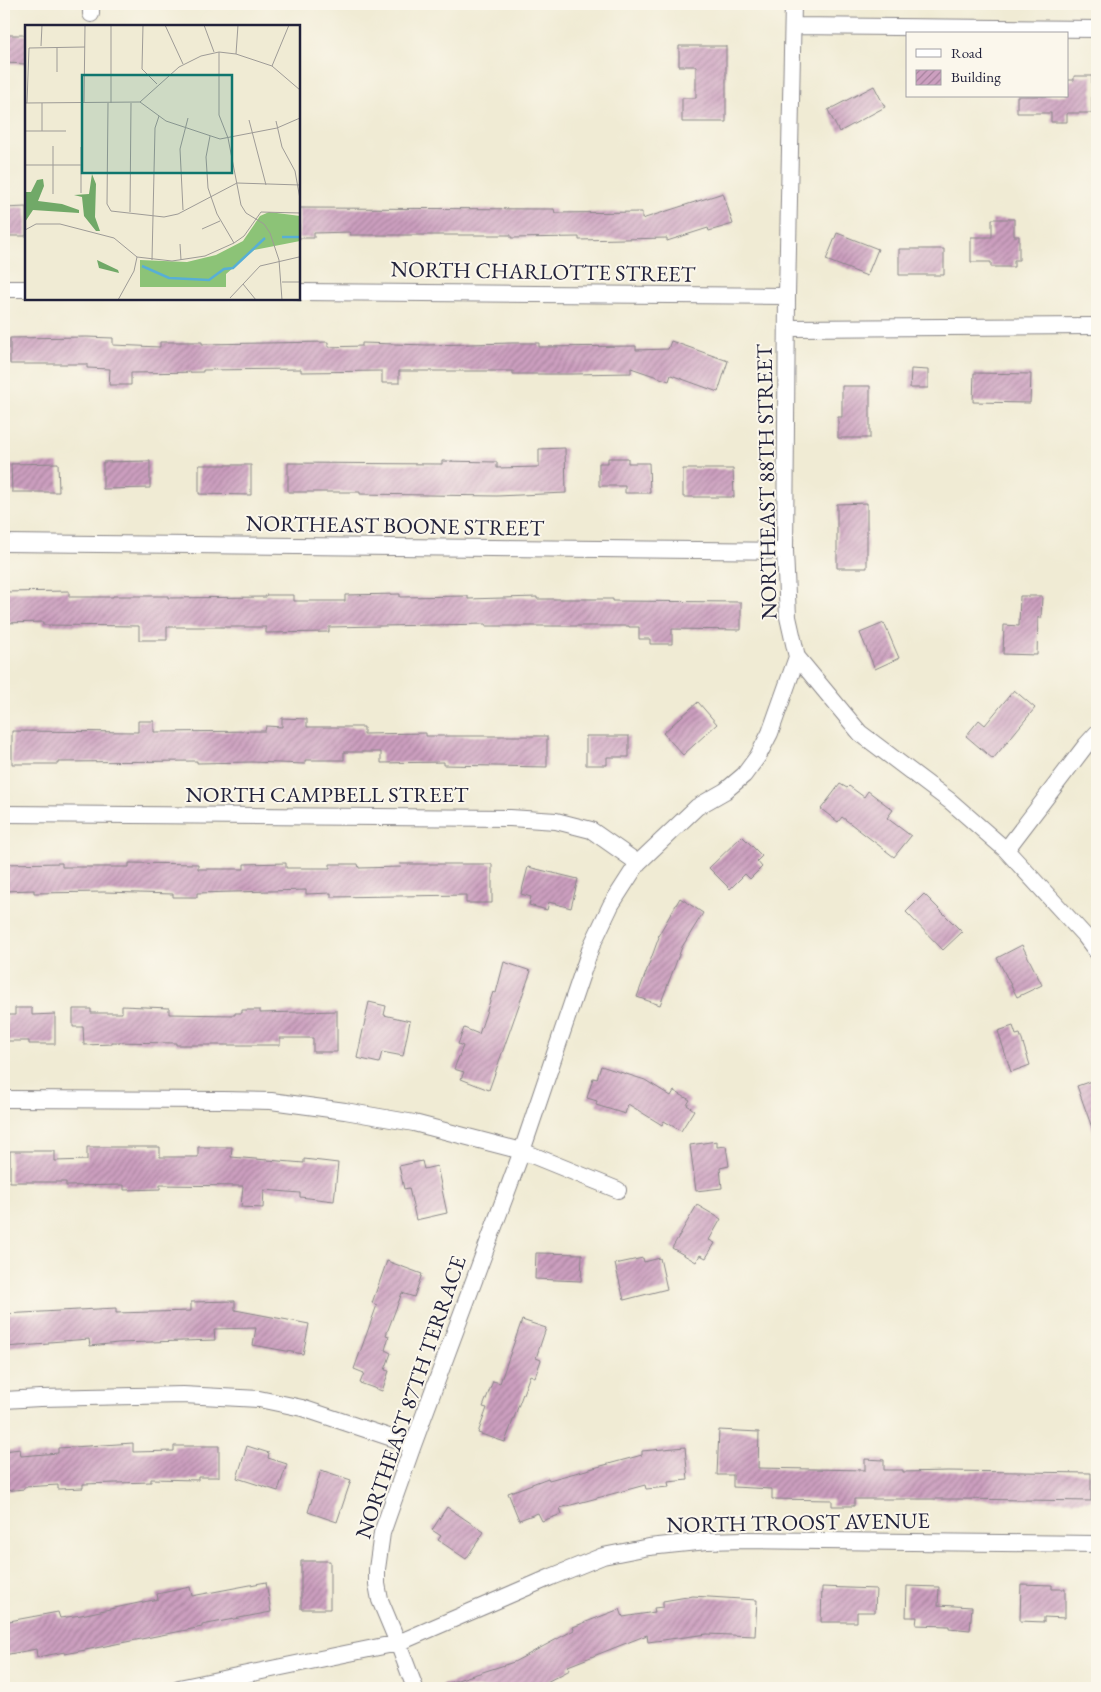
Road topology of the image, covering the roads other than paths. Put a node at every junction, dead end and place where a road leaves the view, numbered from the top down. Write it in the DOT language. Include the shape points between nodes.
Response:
graph roads {
  1 [pos="792,4"];
  2 [pos="793,26"];
  3 [pos="1097,29"];
  4 [pos="4,289"];
  5 [pos="25,289"];
  6 [pos="300,292"];
  7 [pos="787,296"];
  8 [pos="1097,326"];
  9 [pos="787,328"];
  10 [pos="4,543"];
  11 [pos="785,551"];
  12 [pos="797,657"];
  13 [pos="1097,733"];
  14 [pos="4,814"];
  15 [pos="1006,850"];
  16 [pos="638,863"];
  17 [pos="1097,952"];
  18 [pos="4,1099"];
  19 [pos="522,1151"];
  20 [pos="618,1190"];
  21 [pos="4,1400"];
  22 [pos="413,1445"];
  23 [pos="1097,1544"];
  24 [pos="398,1643"];
  25 [pos="179,1688"];
  26 [pos="415,1688"];
  1 -- 2 [label="street, NORTHEAST 88TH STREET"];
  2 -- 3 [label="street"];
  2 -- 7 [label="street, NORTHEAST 88TH STREET"];
  4 -- 5 [label="street"];
  6 -- 7 [label="street, NORTH CHARLOTTE STREET"];
  7 -- 9 [label="street, NORTHEAST 88TH STREET"];
  8 -- 9 [label="street"];
  9 -- 11 [label="street, NORTHEAST 88TH STREET"];
  10 -- 11 [label="street, NORTHEAST BOONE STREET"];
  11 -- 12 [label="street, NORTHEAST 88TH STREET" via="788,617"];
  12 -- 15 [label="street, NORTHEAST 88TH STREET" via="860,733 950,801"];
  12 -- 16 [label="street, NORTHEAST 87TH TERRACE" via="770,732 744,775 697,807"];
  13 -- 15 [label="street"];
  14 -- 16 [label="street, NORTH CAMPBELL STREET" via="556,821 591,830"];
  15 -- 17 [label="street, NORTHEAST 88TH STREET"];
  16 -- 19 [label="street, NORTHEAST 87TH TERRACE" via="611,905 591,946"];
  18 -- 19 [label="street" via="271,1101 414,1123"];
  19 -- 20 [label="street"];
  19 -- 22 [label="street, NORTHEAST 87TH TERRACE"];
  21 -- 22 [label="street" via="183,1395 259,1399 302,1408"];
  22 -- 24 [label="street, NORTHEAST 87TH TERRACE" via="382,1533 377,1569 380,1600"];
  23 -- 24 [label="street, NORTH TROOST AVENUE" via="744,1540 649,1546 603,1556"];
  24 -- 25 [label="street, NORTH TROOST AVENUE"];
  24 -- 26 [label="street, NORTHEAST 87TH TERRACE"];
}
